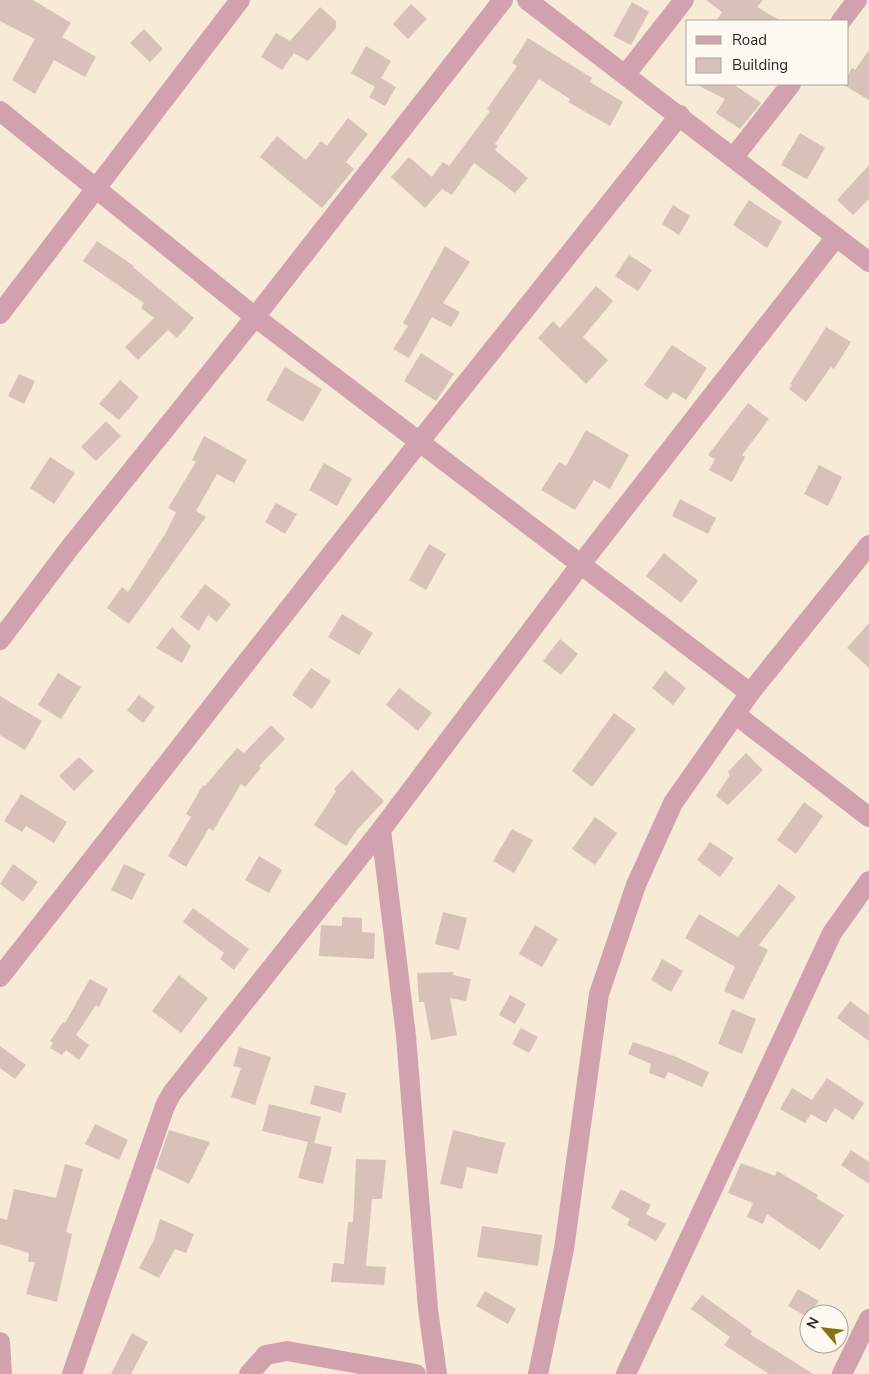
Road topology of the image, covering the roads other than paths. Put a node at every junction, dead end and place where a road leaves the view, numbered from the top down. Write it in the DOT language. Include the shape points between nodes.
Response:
graph roads {
  1 [pos="240,0"];
  2 [pos="503,0"];
  3 [pos="527,0"];
  4 [pos="684,0"];
  5 [pos="857,0"];
  6 [pos="842,20"];
  7 [pos="626,74"];
  8 [pos="790,85"];
  9 [pos="0,111"];
  10 [pos="680,115"];
  11 [pos="733,158"];
  12 [pos="94,188"];
  13 [pos="836,236"];
  14 [pos="867,255"];
  15 [pos="0,314"];
  16 [pos="255,317"];
  17 [pos="420,441"];
  18 [pos="869,545"];
  19 [pos="581,564"];
  20 [pos="0,640"];
  21 [pos="750,693"];
  22 [pos="735,714"];
  23 [pos="869,816"];
  24 [pos="381,830"];
  25 [pos="869,881"];
  26 [pos="0,977"];
  27 [pos="869,1319"];
  28 [pos="0,1342"];
  29 [pos="2,1374"];
  30 [pos="72,1374"];
  31 [pos="250,1374"];
  32 [pos="416,1374"];
  33 [pos="437,1374"];
  34 [pos="538,1374"];
  35 [pos="626,1374"];
  36 [pos="842,1374"];
  1 -- 12 [label="street"];
  2 -- 16 [label="street"];
  3 -- 7 [label="street"];
  4 -- 7 [label="street"];
  5 -- 6 [label="street"];
  7 -- 10 [label="street"];
  8 -- 11 [label="street"];
  9 -- 12 [label="street"];
  10 -- 11 [label="street"];
  10 -- 17 [label="street"];
  11 -- 13 [label="street"];
  12 -- 15 [label="street"];
  12 -- 16 [label="street"];
  13 -- 14 [label="street"];
  13 -- 19 [label="street"];
  16 -- 17 [label="street"];
  16 -- 20 [label="street"];
  17 -- 19 [label="street"];
  17 -- 26 [label="street"];
  18 -- 21 [label="street"];
  19 -- 21 [label="street"];
  19 -- 24 [label="street"];
  21 -- 22 [label="street"];
  22 -- 23 [label="street"];
  22 -- 34 [label="street" via="673,803 636,884 599,994 564,1249"];
  24 -- 30 [label="street" via="172,1093"];
  24 -- 33 [label="street" via="406,1036 428,1309"];
  25 -- 35 [label="street" via="832,933"];
  27 -- 36 [label="street"];
  28 -- 29 [label="street"];
  31 -- 32 [label="street" via="266,1355 287,1351"];
}
